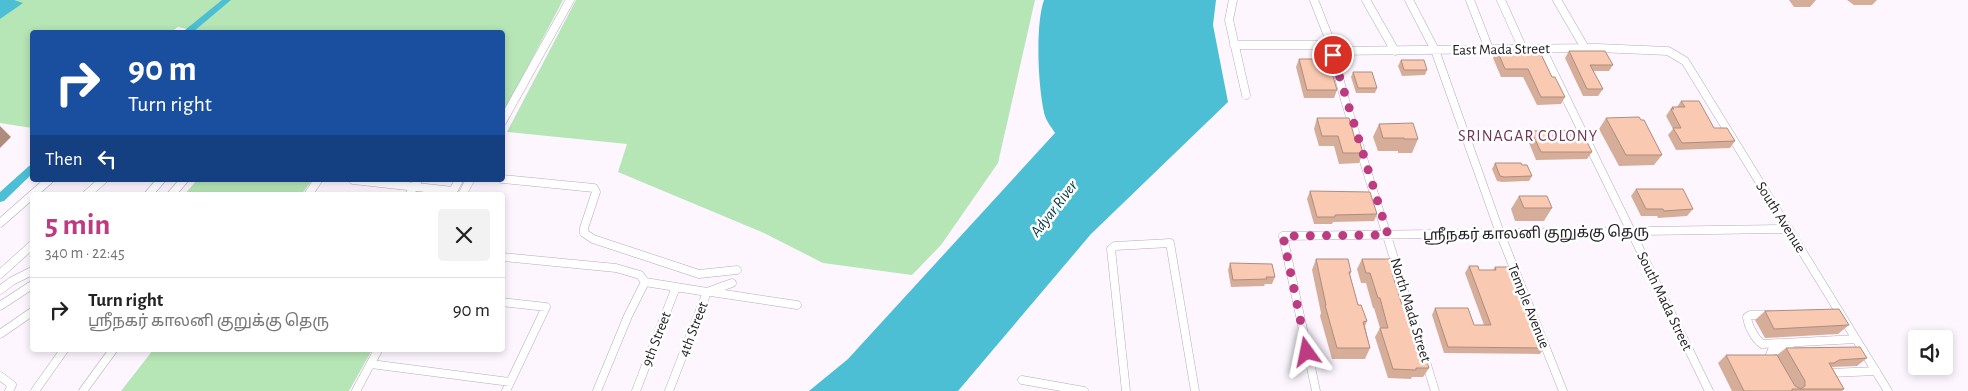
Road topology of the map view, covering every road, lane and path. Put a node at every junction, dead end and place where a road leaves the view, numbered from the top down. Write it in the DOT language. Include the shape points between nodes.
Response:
graph roads {
  1 [pos="570,0"];
  2 [pos="1233,0"];
  3 [pos="1314,0"];
  4 [pos="1366,0"];
  5 [pos="1409,0"];
  6 [pos="1470,0"];
  7 [pos="1501,0"];
  8 [pos="1557,0"];
  9 [pos="1234,45"];
  10 [pos="1333,48"];
  11 [pos="1585,48"];
  12 [pos="1489,49"];
  13 [pos="1542,49"];
  14 [pos="1435,50"];
  15 [pos="1523,50"];
  16 [pos="1395,51"];
  17 [pos="1668,52"];
  18 [pos="1246,96"];
  19 [pos="505,117"];
  20 [pos="505,179"];
  21 [pos="47,182"];
  22 [pos="101,182"];
  23 [pos="159,182"];
  24 [pos="182,182"];
  25 [pos="390,182"];
  26 [pos="416,183"];
  27 [pos="35,192"];
  28 [pos="89,192"];
  29 [pos="151,192"];
  30 [pos="174,192"];
  31 [pos="448,192"];
  32 [pos="30,197"];
  33 [pos="0,223"];
  34 [pos="1789,229"];
  35 [pos="1631,231"];
  36 [pos="1500,233"];
  37 [pos="1388,235"];
  38 [pos="30,248"];
  39 [pos="505,257"];
  40 [pos="737,270"];
  41 [pos="30,272"];
  42 [pos="0,274"];
  43 [pos="645,282"];
  44 [pos="732,283"];
  45 [pos="30,286"];
  46 [pos="676,287"];
  47 [pos="0,290"];
  48 [pos="709,292"];
  49 [pos="505,302"];
  50 [pos="797,305"];
  51 [pos="0,306"];
  52 [pos="1830,312"];
  53 [pos="1839,312"];
  54 [pos="30,313"];
  55 [pos="1776,314"];
  56 [pos="0,334"];
  57 [pos="1856,339"];
  58 [pos="1841,349"];
  59 [pos="1852,349"];
  60 [pos="1862,349"];
  61 [pos="63,352"];
  62 [pos="112,352"];
  63 [pos="377,352"];
  64 [pos="370,364"];
  65 [pos="1778,369"];
  66 [pos="1876,371"];
  67 [pos="0,376"];
  68 [pos="1022,380"];
  69 [pos="510,382"];
  70 [pos="9,391"];
  71 [pos="35,391"];
  72 [pos="83,391"];
  73 [pos="356,391"];
  74 [pos="506,391"];
  75 [pos="597,391"];
  76 [pos="636,391"];
  77 [pos="669,391"];
  78 [pos="1084,391"];
  79 [pos="1126,391"];
  80 [pos="1195,391"];
  81 [pos="1316,391"];
  82 [pos="1435,391"];
  83 [pos="1562,391"];
  84 [pos="1709,391"];
  85 [pos="1836,391"];
  86 [pos="1888,391"];
  1 -- 19 [label="street"];
  2 -- 9 [label="street" via="1228,20"];
  3 -- 10 [label="street, North Mada Street"];
  4 -- 16 [label="street"];
  5 -- 14 [label="street, Temple Avenue"];
  6 -- 12 [label="street"];
  7 -- 15 [label="street"];
  8 -- 11 [label="street"];
  9 -- 10 [label="street, East Mada Street"];
  9 -- 18 [label="street"];
  10 -- 16 [label="street, East Mada Street"];
  10 -- 37 [label="street, North Mada Street" via="1345,100"];
  11 -- 13 [label="street, East Mada Street"];
  11 -- 17 [label="street, East Mada Street"];
  12 -- 14 [label="street, East Mada Street"];
  12 -- 15 [label="street, East Mada Street"];
  13 -- 15 [label="street, East Mada Street"];
  13 -- 35 [label="street, South Mada Street"];
  14 -- 16 [label="street, East Mada Street"];
  14 -- 36 [label="street, Temple Avenue"];
  17 -- 34 [label="street, South Avenue" via="1685,61"];
  20 -- 40 [label="street" via="594,188 594,201 582,226 584,233 593,239 699,274"];
  21 -- 27 [label="street"];
  22 -- 28 [label="street"];
  23 -- 29 [label="street"];
  24 -- 30 [label="street"];
  25 -- 26 [label="street"];
  26 -- 31 [label="street"];
  32 -- 33 [label="street"];
  34 -- 35 [label="street, ஸ்ரீநகர் காலனி குறுக்கு தெரு"];
  34 -- 53 [label="street, South Avenue"];
  35 -- 36 [label="street, ஸ்ரீநகர் காலனி குறுக்கு தெரு"];
  35 -- 84 [label="street, South Mada Street"];
  36 -- 37 [label="street, ஸ்ரீநகர் காலனி குறுக்கு தெரு"];
  36 -- 83 [label="street, Temple Avenue"];
  37 -- 81 [label="street, ஸ்ரீநகர் காலனி குறுக்கு தெரு" via="1283,236"];
  37 -- 82 [label="street, North Mada Street"];
  38 -- 42 [label="street"];
  39 -- 43 [label="street" via="616,268 640,275"];
  41 -- 47 [label="street"];
  43 -- 46 [label="street"];
  43 -- 75 [label="street"];
  44 -- 48 [label="street, 4th Street"];
  45 -- 51 [label="street"];
  46 -- 48 [label="street"];
  46 -- 76 [label="street, 9th Street"];
  48 -- 50 [label="street"];
  48 -- 77 [label="street, 4th Street"];
  49 -- 69 [label="street" via="546,308"];
  52 -- 53 [label="street"];
  53 -- 57 [label="street, South Avenue"];
  54 -- 56 [label="street"];
  55 -- 57 [label="street" via="1747,317 1762,344"];
  57 -- 60 [label="street, South Avenue"];
  58 -- 65 [label="street" via="1772,350 1770,355"];
  59 -- 60 [label="street"];
  60 -- 66 [label="street, South Avenue"];
  61 -- 71 [label="street"];
  62 -- 72 [label="street"];
  63 -- 64 [label="street"];
  64 -- 69 [label="street"];
  64 -- 73 [label="street"];
  66 -- 85 [label="street" via="1828,374"];
  66 -- 86 [label="street, South Avenue"];
  67 -- 70 [label="street" via="12,385"];
  68 -- 78 [label="street"];
  69 -- 74 [label="street"];
  79 -- 80 [label="street" via="1110,249 1170,243"];
}
